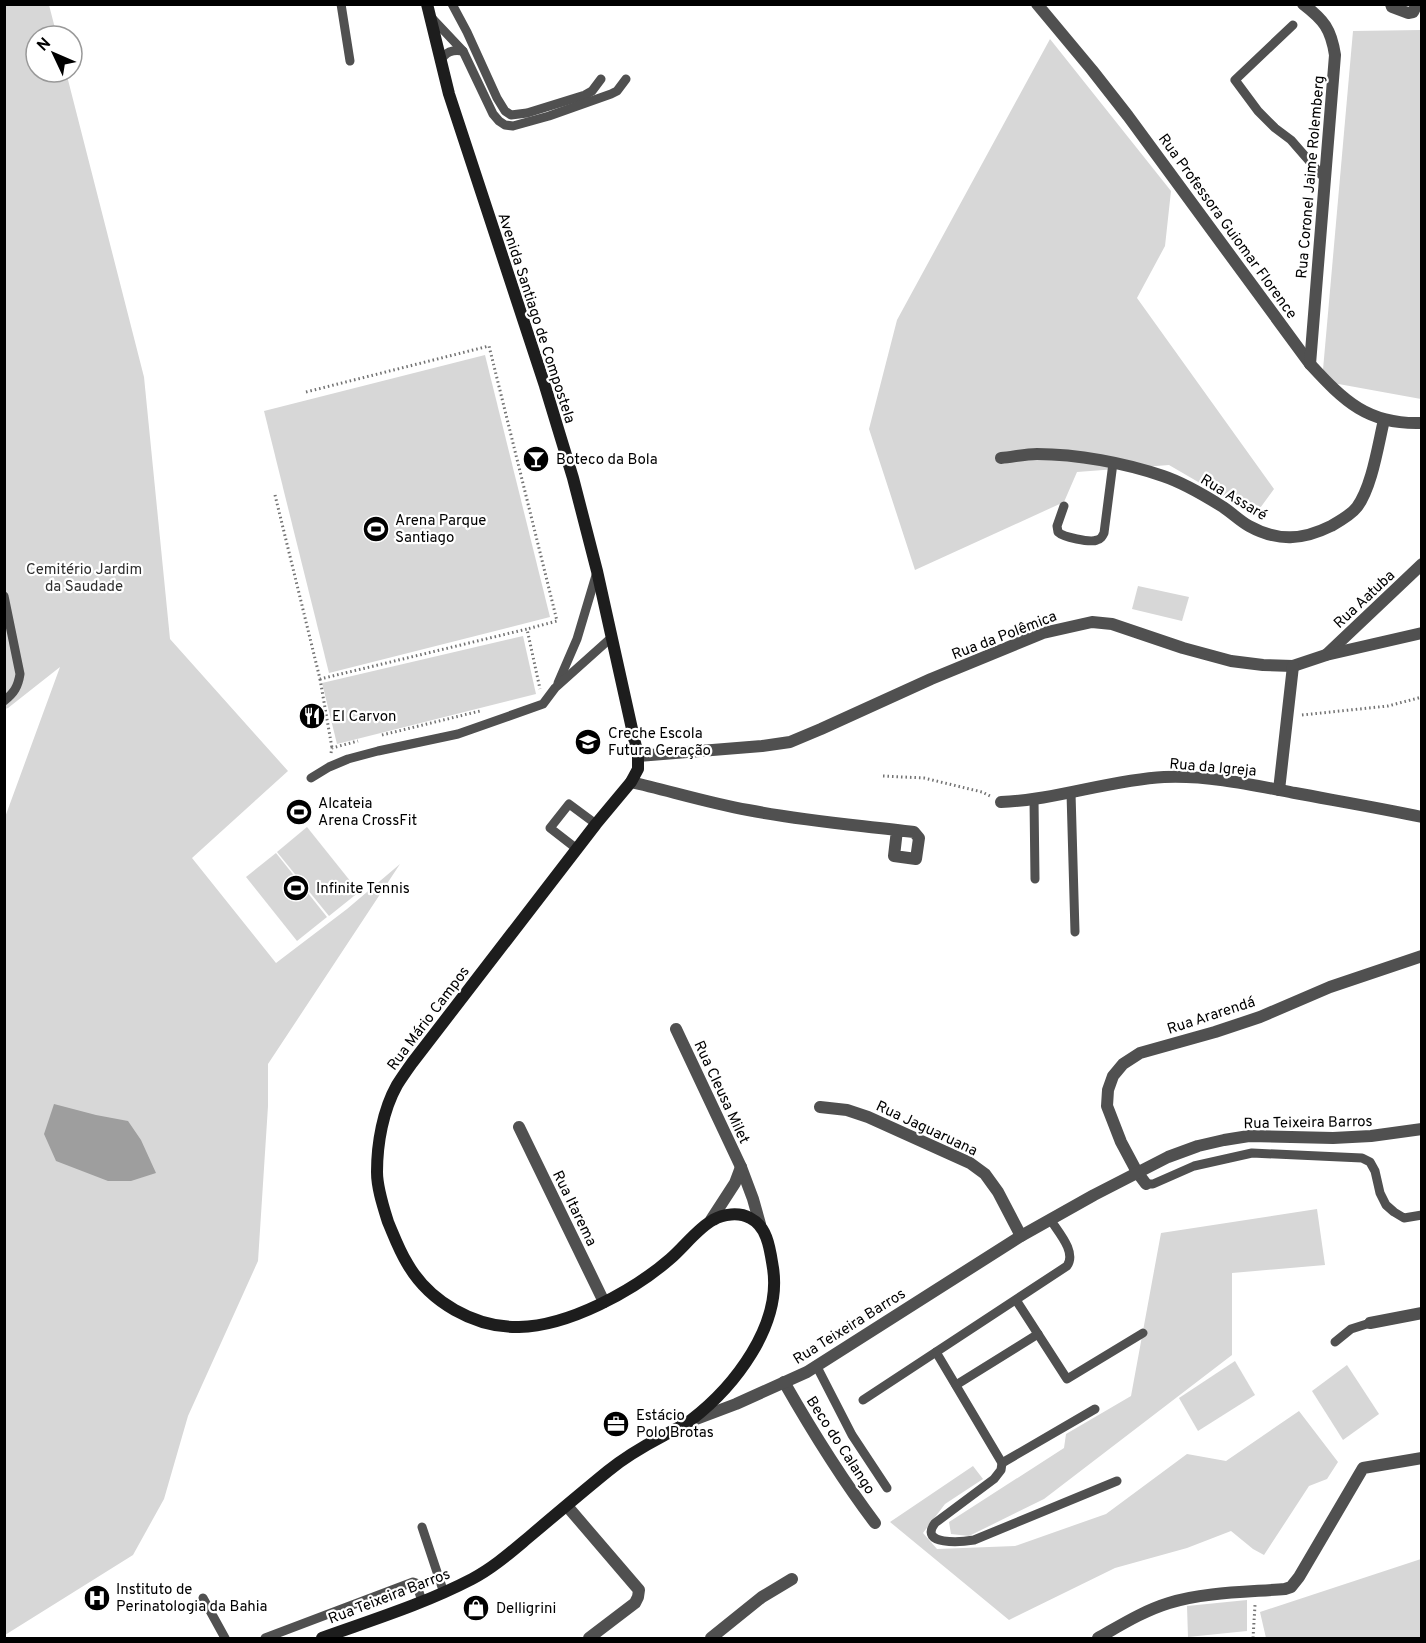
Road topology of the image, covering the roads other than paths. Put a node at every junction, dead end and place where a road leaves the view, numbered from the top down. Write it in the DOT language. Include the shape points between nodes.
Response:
graph roads {
  1 [pos="341,4"];
  2 [pos="452,4"];
  3 [pos="1037,4"];
  4 [pos="1303,4"];
  5 [pos="1391,4"];
  6 [pos="1417,4"];
  7 [pos="429,10"];
  8 [pos="1293,25"];
  9 [pos="463,51"];
  10 [pos="350,61"];
  11 [pos="440,61"];
  12 [pos="601,79"];
  13 [pos="626,79"];
  14 [pos="1325,179"];
  15 [pos="1310,364"];
  16 [pos="1384,420"];
  17 [pos="1422,423"];
  18 [pos="1001,458"];
  19 [pos="1113,463"];
  20 [pos="1064,506"];
  21 [pos="1422,564"];
  22 [pos="597,571"];
  23 [pos="4,596"];
  24 [pos="1422,633"];
  25 [pos="612,637"];
  26 [pos="1326,655"];
  27 [pos="1293,666"];
  28 [pos="555,688"];
  29 [pos="4,701"];
  30 [pos="638,756"];
  31 [pos="312,778"];
  32 [pos="631,782"];
  33 [pos="1279,790"];
  34 [pos="1071,793"];
  35 [pos="1034,800"];
  36 [pos="1001,802"];
  37 [pos="1422,817"];
  38 [pos="596,824"];
  39 [pos="897,830"];
  40 [pos="577,849"];
  41 [pos="1035,879"];
  42 [pos="1075,932"];
  43 [pos="1422,956"];
  44 [pos="676,1029"];
  45 [pos="820,1107"];
  46 [pos="519,1127"];
  47 [pos="1422,1129"];
  48 [pos="741,1167"];
  49 [pos="1137,1172"];
  50 [pos="1146,1184"];
  51 [pos="1422,1215"];
  52 [pos="1050,1219"];
  53 [pos="711,1220"];
  54 [pos="760,1224"];
  55 [pos="1021,1236"];
  56 [pos="1016,1300"];
  57 [pos="604,1302"];
  58 [pos="1422,1313"];
  59 [pos="1370,1323"];
  60 [pos="1143,1333"];
  61 [pos="1038,1334"];
  62 [pos="1335,1342"];
  63 [pos="936,1352"];
  64 [pos="816,1365"];
  65 [pos="784,1382"];
  66 [pos="956,1385"];
  67 [pos="863,1400"];
  68 [pos="1095,1409"];
  69 [pos="690,1421"];
  70 [pos="1422,1458"];
  71 [pos="1002,1463"];
  72 [pos="1117,1481"];
  73 [pos="887,1488"];
  74 [pos="567,1506"];
  75 [pos="875,1523"];
  76 [pos="422,1527"];
  77 [pos="792,1579"];
  78 [pos="444,1593"];
  79 [pos="203,1598"];
  80 [pos="422,1601"];
  81 [pos="225,1638"];
  82 [pos="265,1638"];
  83 [pos="322,1638"];
  84 [pos="589,1638"];
  85 [pos="711,1638"];
  86 [pos="1098,1638"];
  1 -- 10 [label="lane"];
  2 -- 12 [label="lane" via="497,98 511,115 585,95"];
  3 -- 15 [label="street, Rua Professora Guiomar Florence" via="1128,116"];
  4 -- 14 [label="street, Rua Coronel Jaime Rolemberg" via="1325,24 1334,47"];
  5 -- 6 [label="street" via="1408,13"];
  7 -- 9 [label="lane"];
  7 -- 11 [label="main road, Avenida Santiago de Compostela"];
  8 -- 14 [label="lane" via="1235,80 1258,111 1291,140"];
  9 -- 11 [label="lane" via="449,52"];
  9 -- 13 [label="lane" via="493,114 505,125 549,116 611,94"];
  11 -- 22 [label="main road, Avenida Santiago de Compostela" via="545,386"];
  14 -- 15 [label="street, Rua Coronel Jaime Rolemberg"];
  15 -- 16 [label="street, Rua Professora Guiomar Florence" via="1356,408"];
  16 -- 17 [label="street, Rua Professora Guiomar Florence"];
  16 -- 19 [label="street, Rua Assaré" via="1357,508 1318,532 1293,538 1270,536 1196,491 1163,476"];
  18 -- 19 [label="street, Rua Assaré" via="1035,454"];
  19 -- 20 [label="lane" via="1100,539 1062,536 1057,526"];
  21 -- 26 [label="street, Rua Aatuba"];
  22 -- 25 [label="main road, Avenida Santiago de Compostela"];
  22 -- 28 [label="lane" via="577,639"];
  23 -- 29 [label="lane" via="20,674 14,694"];
  24 -- 26 [label="street, Rua da Polêmica"];
  25 -- 28 [label="lane"];
  25 -- 30 [label="main road, Avenida Santiago de Compostela"];
  26 -- 27 [label="street, Rua da Polêmica"];
  27 -- 30 [label="street, Rua da Polêmica" via="1231,660 1112,624 1092,622 1043,633 790,741"];
  27 -- 33 [label="street"];
  28 -- 31 [label="lane" via="543,704 458,734 378,751 329,767"];
  30 -- 32 [label="main road, Avenida Santiago de Compostela" via="638,769"];
  32 -- 38 [label="main road, Rua Mário Campos"];
  32 -- 39 [label="street" via="748,810"];
  33 -- 34 [label="street, Rua da Igreja" via="1192,777 1163,777"];
  33 -- 37 [label="street, Rua da Igreja"];
  34 -- 35 [label="street, Rua da Igreja"];
  34 -- 42 [label="lane"];
  35 -- 36 [label="street, Rua da Igreja"];
  35 -- 41 [label="lane"];
  38 -- 40 [label="main road, Rua Mário Campos"];
  38 -- 40 [label="lane" via="569,804 550,828"];
  40 -- 57 [label="main road, Rua Mário Campos" via="397,1086 379,1144 377,1175 383,1207 408,1266 443,1303 464,1315 492,1325 542,1325"];
  43 -- 49 [label="street, Rua Ararendá" via="1330,987 1260,1017 1140,1053 1123,1064 1110,1083 1107,1106"];
  44 -- 48 [label="street, Rua Cleusa Milet"];
  45 -- 55 [label="street, Rua Jaguaruana" via="868,1117 970,1163 985,1174 998,1192"];
  46 -- 57 [label="street, Rua Itarema"];
  47 -- 49 [label="street, Rua Teixeira Barros" via="1362,1137 1249,1136 1198,1146"];
  48 -- 53 [label="street, Rua Cleusa Milet"];
  48 -- 54 [label="street, Rua Cleusa Milet"];
  49 -- 50 [label="street, Rua Ararendá"];
  49 -- 52 [label="street, Rua Teixeira Barros"];
  50 -- 51 [label="lane" via="1194,1166 1252,1153 1362,1158 1376,1171 1386,1205 1404,1218"];
  52 -- 55 [label="street, Rua Teixeira Barros"];
  52 -- 56 [label="lane" via="1071,1260"];
  53 -- 54 [label="main road" via="737,1214"];
  53 -- 57 [label="main road, Rua Mário Campos" via="663,1264"];
  54 -- 69 [label="main road, Rua Cleusa Milet" via="770,1248 774,1275 765,1329 726,1389"];
  55 -- 64 [label="street, Rua Teixeira Barros"];
  56 -- 61 [label="lane"];
  56 -- 63 [label="lane"];
  58 -- 59 [label="street"];
  59 -- 62 [label="lane" via="1351,1329"];
  60 -- 61 [label="lane" via="1067,1379"];
  61 -- 66 [label="lane"];
  63 -- 66 [label="lane"];
  63 -- 67 [label="lane"];
  64 -- 65 [label="street, Rua Teixeira Barros"];
  64 -- 73 [label="lane" via="852,1435"];
  65 -- 69 [label="street, Rua Teixeira Barros"];
  65 -- 75 [label="street, Beco do Calango" via="840,1475"];
  66 -- 71 [label="lane"];
  68 -- 71 [label="lane"];
  69 -- 74 [label="main road, Rua Teixeira Barros" via="612,1468"];
  70 -- 86 [label="street" via="1363,1468 1291,1587 1171,1602"];
  71 -- 72 [label="lane" via="994,1479 935,1523 930,1533 933,1536 958,1542 974,1540"];
  74 -- 78 [label="main road, Rua Teixeira Barros" via="501,1560"];
  74 -- 84 [label="street" via="639,1590 635,1603"];
  76 -- 78 [label="lane"];
  77 -- 85 [label="street" via="762,1597"];
  78 -- 80 [label="main road, Rua Teixeira Barros"];
  79 -- 81 [label="lane"];
  80 -- 82 [label="lane" via="413,1582"];
  80 -- 83 [label="main road, Rua Teixeira Barros"];
}
